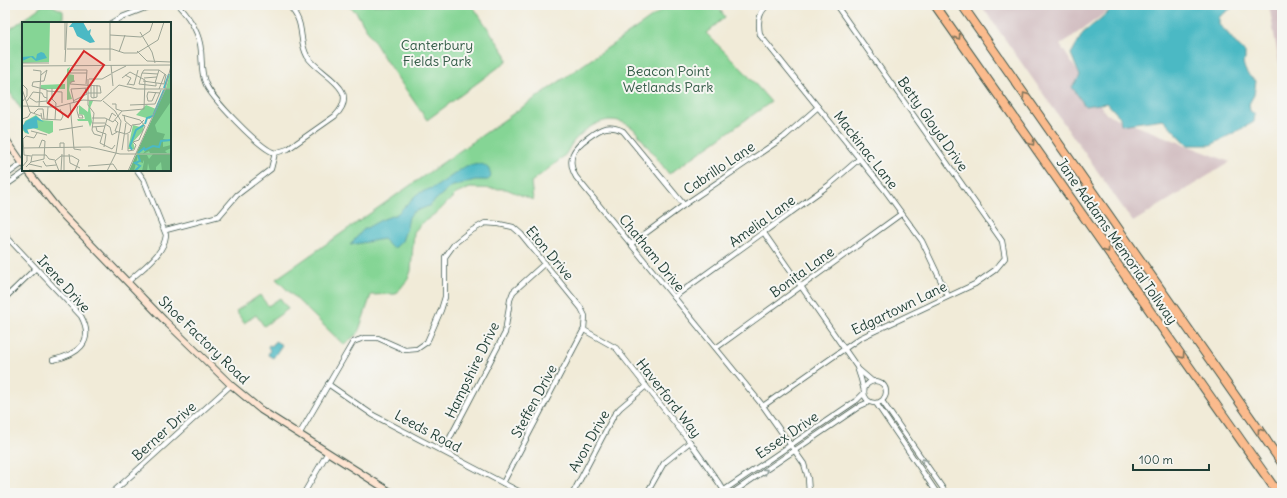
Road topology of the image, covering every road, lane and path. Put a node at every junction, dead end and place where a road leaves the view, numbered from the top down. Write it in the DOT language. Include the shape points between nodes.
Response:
graph roads {
  1 [pos="153,5"];
  2 [pos="178,5"];
  3 [pos="288,5"];
  4 [pos="768,5"];
  5 [pos="836,5"];
  6 [pos="935,5"];
  7 [pos="962,5"];
  8 [pos="114,22"];
  9 [pos="818,107"];
  10 [pos="5,138"];
  11 [pos="275,153"];
  12 [pos="859,159"];
  13 [pos="22,162"];
  14 [pos="22,164"];
  15 [pos="27,171"];
  16 [pos="29,171"];
  17 [pos="138,171"];
  18 [pos="5,176"];
  19 [pos="5,186"];
  20 [pos="684,205"];
  21 [pos="902,214"];
  22 [pos="166,230"];
  23 [pos="764,233"];
  24 [pos="5,234"];
  25 [pos="631,244"];
  26 [pos="1005,258"];
  27 [pos="545,263"];
  28 [pos="35,269"];
  29 [pos="128,282"];
  30 [pos="801,287"];
  31 [pos="948,296"];
  32 [pos="674,297"];
  33 [pos="5,298"];
  34 [pos="584,330"];
  35 [pos="716,348"];
  36 [pos="844,349"];
  37 [pos="53,360"];
  38 [pos="857,367"];
  39 [pos="872,381"];
  40 [pos="231,384"];
  41 [pos="328,384"];
  42 [pos="646,386"];
  43 [pos="864,392"];
  44 [pos="882,401"];
  45 [pos="869,402"];
  46 [pos="876,403"];
  47 [pos="763,406"];
  48 [pos="300,433"];
  49 [pos="690,442"];
  50 [pos="790,446"];
  51 [pos="443,451"];
  52 [pos="794,451"];
  53 [pos="328,452"];
  54 [pos="1282,463"];
  55 [pos="503,483"];
  56 [pos="723,492"];
  57 [pos="112,493"];
  58 [pos="304,493"];
  59 [pos="392,493"];
  60 [pos="522,493"];
  61 [pos="573,493"];
  62 [pos="647,493"];
  63 [pos="732,493"];
  64 [pos="809,493"];
  65 [pos="937,493"];
  66 [pos="946,493"];
  67 [pos="1278,493"];
  1 -- 8 [label="street"];
  2 -- 11 [label="street" via="198,34 203,74 208,89 260,145"];
  3 -- 11 [label="street" via="299,19 308,57 338,84 343,100 340,111 335,116 288,149"];
  4 -- 9 [label="street, Mackinac Lane" via="760,13 760,35"];
  5 -- 26 [label="street, Betty Gloyd Drive" via="1002,241"];
  6 -- 67 [label="highway, Jane Addams Memorial Tollway, one-way"];
  54 -- 7 [label="highway, Jane Addams Memorial Tollway, one-way"];
  9 -- 12 [label="street, Mackinac Lane"];
  9 -- 20 [label="street, Cabrillo Lane" via="784,137"];
  10 -- 13 [label="street"];
  11 -- 22 [label="street" via="271,169 237,195 219,216"];
  12 -- 21 [label="street, Mackinac Lane"];
  12 -- 23 [label="street, Amelia Lane" via="829,185"];
  14 -- 18 [label="street"];
  15 -- 19 [label="street"];
  16 -- 29 [label="street, Shoe Factory Road" via="60,212"];
  17 -- 22 [label="street"];
  20 -- 25 [label="street, Cabrillo Lane"];
  20 -- 25 [label="street, Chatham Drive" via="623,130 615,127 601,128 577,146 573,152 572,170"];
  21 -- 30 [label="street, Bonita Lane"];
  21 -- 31 [label="street, Mackinac Lane" via="922,241"];
  22 -- 29 [label="street" via="161,251"];
  23 -- 30 [label="street"];
  23 -- 32 [label="street, Amelia Lane"];
  24 -- 28 [label="street, Irene Drive"];
  25 -- 32 [label="street, Chatham Drive"];
  26 -- 31 [label="street, Edgartown Lane" via="996,270 975,284"];
  27 -- 34 [label="street, Eton Drive" via="581,308 585,316"];
  27 -- 41 [label="street, Eton Drive" via="522,234 512,227 485,223 469,232 445,256 445,297 427,342 417,349 405,350 378,338 364,338 353,342"];
  27 -- 51 [label="street, Hampshire Drive" via="513,292 505,334"];
  28 -- 33 [label="street"];
  28 -- 37 [label="street, Irene Drive" via="81,316 87,327 86,338 81,348 67,357"];
  29 -- 40 [label="street, Shoe Factory Road"];
  30 -- 35 [label="street, Bonita Lane"];
  30 -- 36 [label="street"];
  31 -- 36 [label="street, Edgartown Lane" via="860,338"];
  32 -- 35 [label="street, Chatham Drive"];
  34 -- 42 [label="street, Haverford Way" via="616,348"];
  34 -- 55 [label="street, Steffen Drive"];
  35 -- 47 [label="street, Chatham Drive"];
  36 -- 38 [label="street"];
  36 -- 47 [label="street, Edgartown Lane"];
  38 -- 39 [label="street"];
  38 -- 43 [label="street"];
  39 -- 43 [label="street" via="866,385"];
  39 -- 44 [label="street" via="879,382 885,387 886,394"];
  40 -- 48 [label="street, Shoe Factory Road" via="261,410"];
  40 -- 57 [label="street, Berner Drive"];
  41 -- 48 [label="street, Eton Drive"];
  41 -- 51 [label="street, Leeds Road" via="373,415"];
  42 -- 49 [label="street, Haverford Way"];
  42 -- 61 [label="street, Avon Drive" via="614,415"];
  43 -- 45 [label="street"];
  43 -- 50 [label="street, Essex Drive" via="857,400"];
  44 -- 46 [label="street"];
  66 -- 44 [label="street, one-way"];
  45 -- 46 [label="street"];
  45 -- 52 [label="street, Essex Drive"];
  46 -- 65 [label="street"];
  47 -- 50 [label="street, Chatham Drive"];
  48 -- 53 [label="street, Shoe Factory Road"];
  49 -- 56 [label="street, Haverford Way"];
  49 -- 62 [label="street" via="664,463"];
  50 -- 52 [label="street, Chatham Drive"];
  50 -- 56 [label="street, Essex Drive"];
  51 -- 55 [label="street, Leeds Road"];
  63 -- 52 [label="street, Essex Drive, one-way"];
  52 -- 64 [label="street, Chatham Drive" via="806,468"];
  53 -- 58 [label="street"];
  53 -- 59 [label="street, Shoe Factory Road"];
  55 -- 60 [label="street, Leeds Road"];
}
